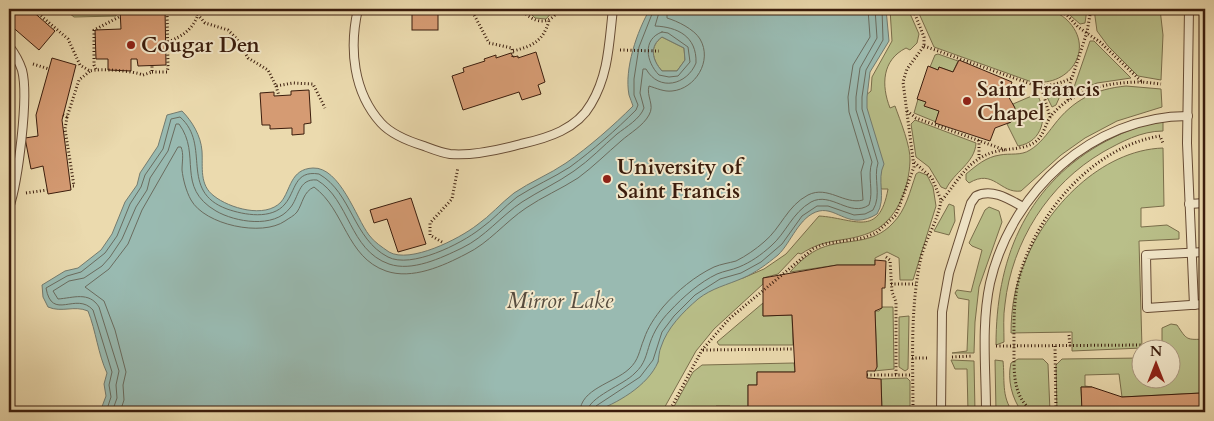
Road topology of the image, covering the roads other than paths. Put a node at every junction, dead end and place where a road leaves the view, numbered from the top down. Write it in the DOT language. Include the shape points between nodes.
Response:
graph roads {
  1 [pos="358,9"];
  2 [pos="613,9"];
  3 [pos="1189,9"];
  4 [pos="9,46"];
  5 [pos="1188,116"];
  6 [pos="1205,203"];
  7 [pos="1189,204"];
  8 [pos="1023,207"];
  9 [pos="9,208"];
  10 [pos="1205,252"];
  11 [pos="1193,253"];
  12 [pos="1205,304"];
  13 [pos="1194,305"];
  14 [pos="941,412"];
  15 [pos="986,412"];
  1 -- 2 [label="lane" via="354,36 355,72 363,96 382,124 412,142 449,154 509,147 550,137 574,124 591,105 606,71"];
  3 -- 5 [label="lane"];
  4 -- 9 [label="lane" via="16,54 22,71 24,97"];
  5 -- 7 [label="lane"];
  5 -- 8 [label="lane" via="1157,117 1101,138 1053,171"];
  6 -- 7 [label="lane"];
  7 -- 11 [label="lane"];
  8 -- 14 [label="lane" via="1006,197 989,193 976,196 971,203 959,237 943,305"];
  8 -- 15 [label="lane" via="1000,251 987,299"];
  10 -- 11 [label="lane"];
  11 -- 13 [label="lane"];
  11 -- 13 [label="lane" via="1146,255 1147,308"];
  12 -- 13 [label="lane"];
}
